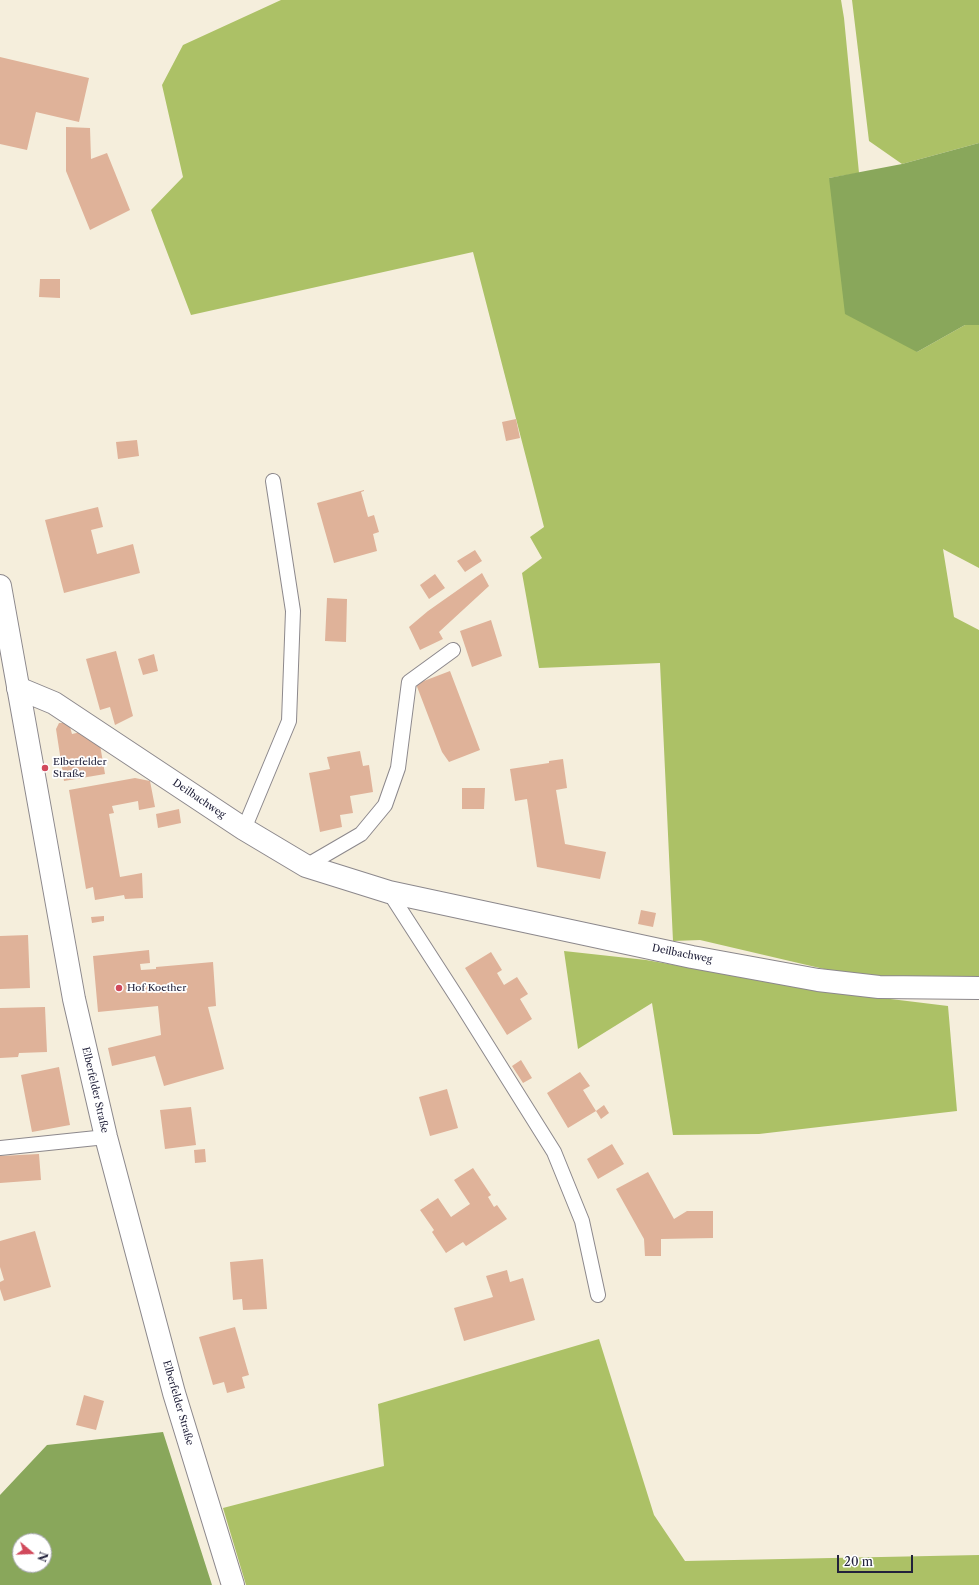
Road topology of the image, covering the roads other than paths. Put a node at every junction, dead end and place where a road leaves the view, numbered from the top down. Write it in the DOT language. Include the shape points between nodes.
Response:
graph roads {
  1 [pos="273,481"];
  2 [pos="0,586"];
  3 [pos="453,650"];
  4 [pos="18,688"];
  5 [pos="244,829"];
  6 [pos="306,866"];
  7 [pos="389,892"];
  8 [pos="979,988"];
  9 [pos="106,1137"];
  10 [pos="0,1148"];
  11 [pos="598,1295"];
  12 [pos="233,1585"];
  1 -- 5 [label="lane" via="293,611 289,721"];
  2 -- 4 [label="street, Elberfelder Straße"];
  3 -- 6 [label="lane" via="409,682 398,768 386,805 361,834"];
  4 -- 5 [label="street, Deilbachweg" via="54,702"];
  4 -- 9 [label="street, Elberfelder Straße" via="74,999"];
  5 -- 6 [label="street, Deilbachweg"];
  6 -- 7 [label="street, Deilbachweg"];
  7 -- 8 [label="street, Deilbachweg" via="692,957 818,980 879,987"];
  7 -- 11 [label="lane" via="554,1152 582,1221"];
  9 -- 10 [label="lane"];
  9 -- 12 [label="street, Elberfelder Straße" via="174,1393"];
}
